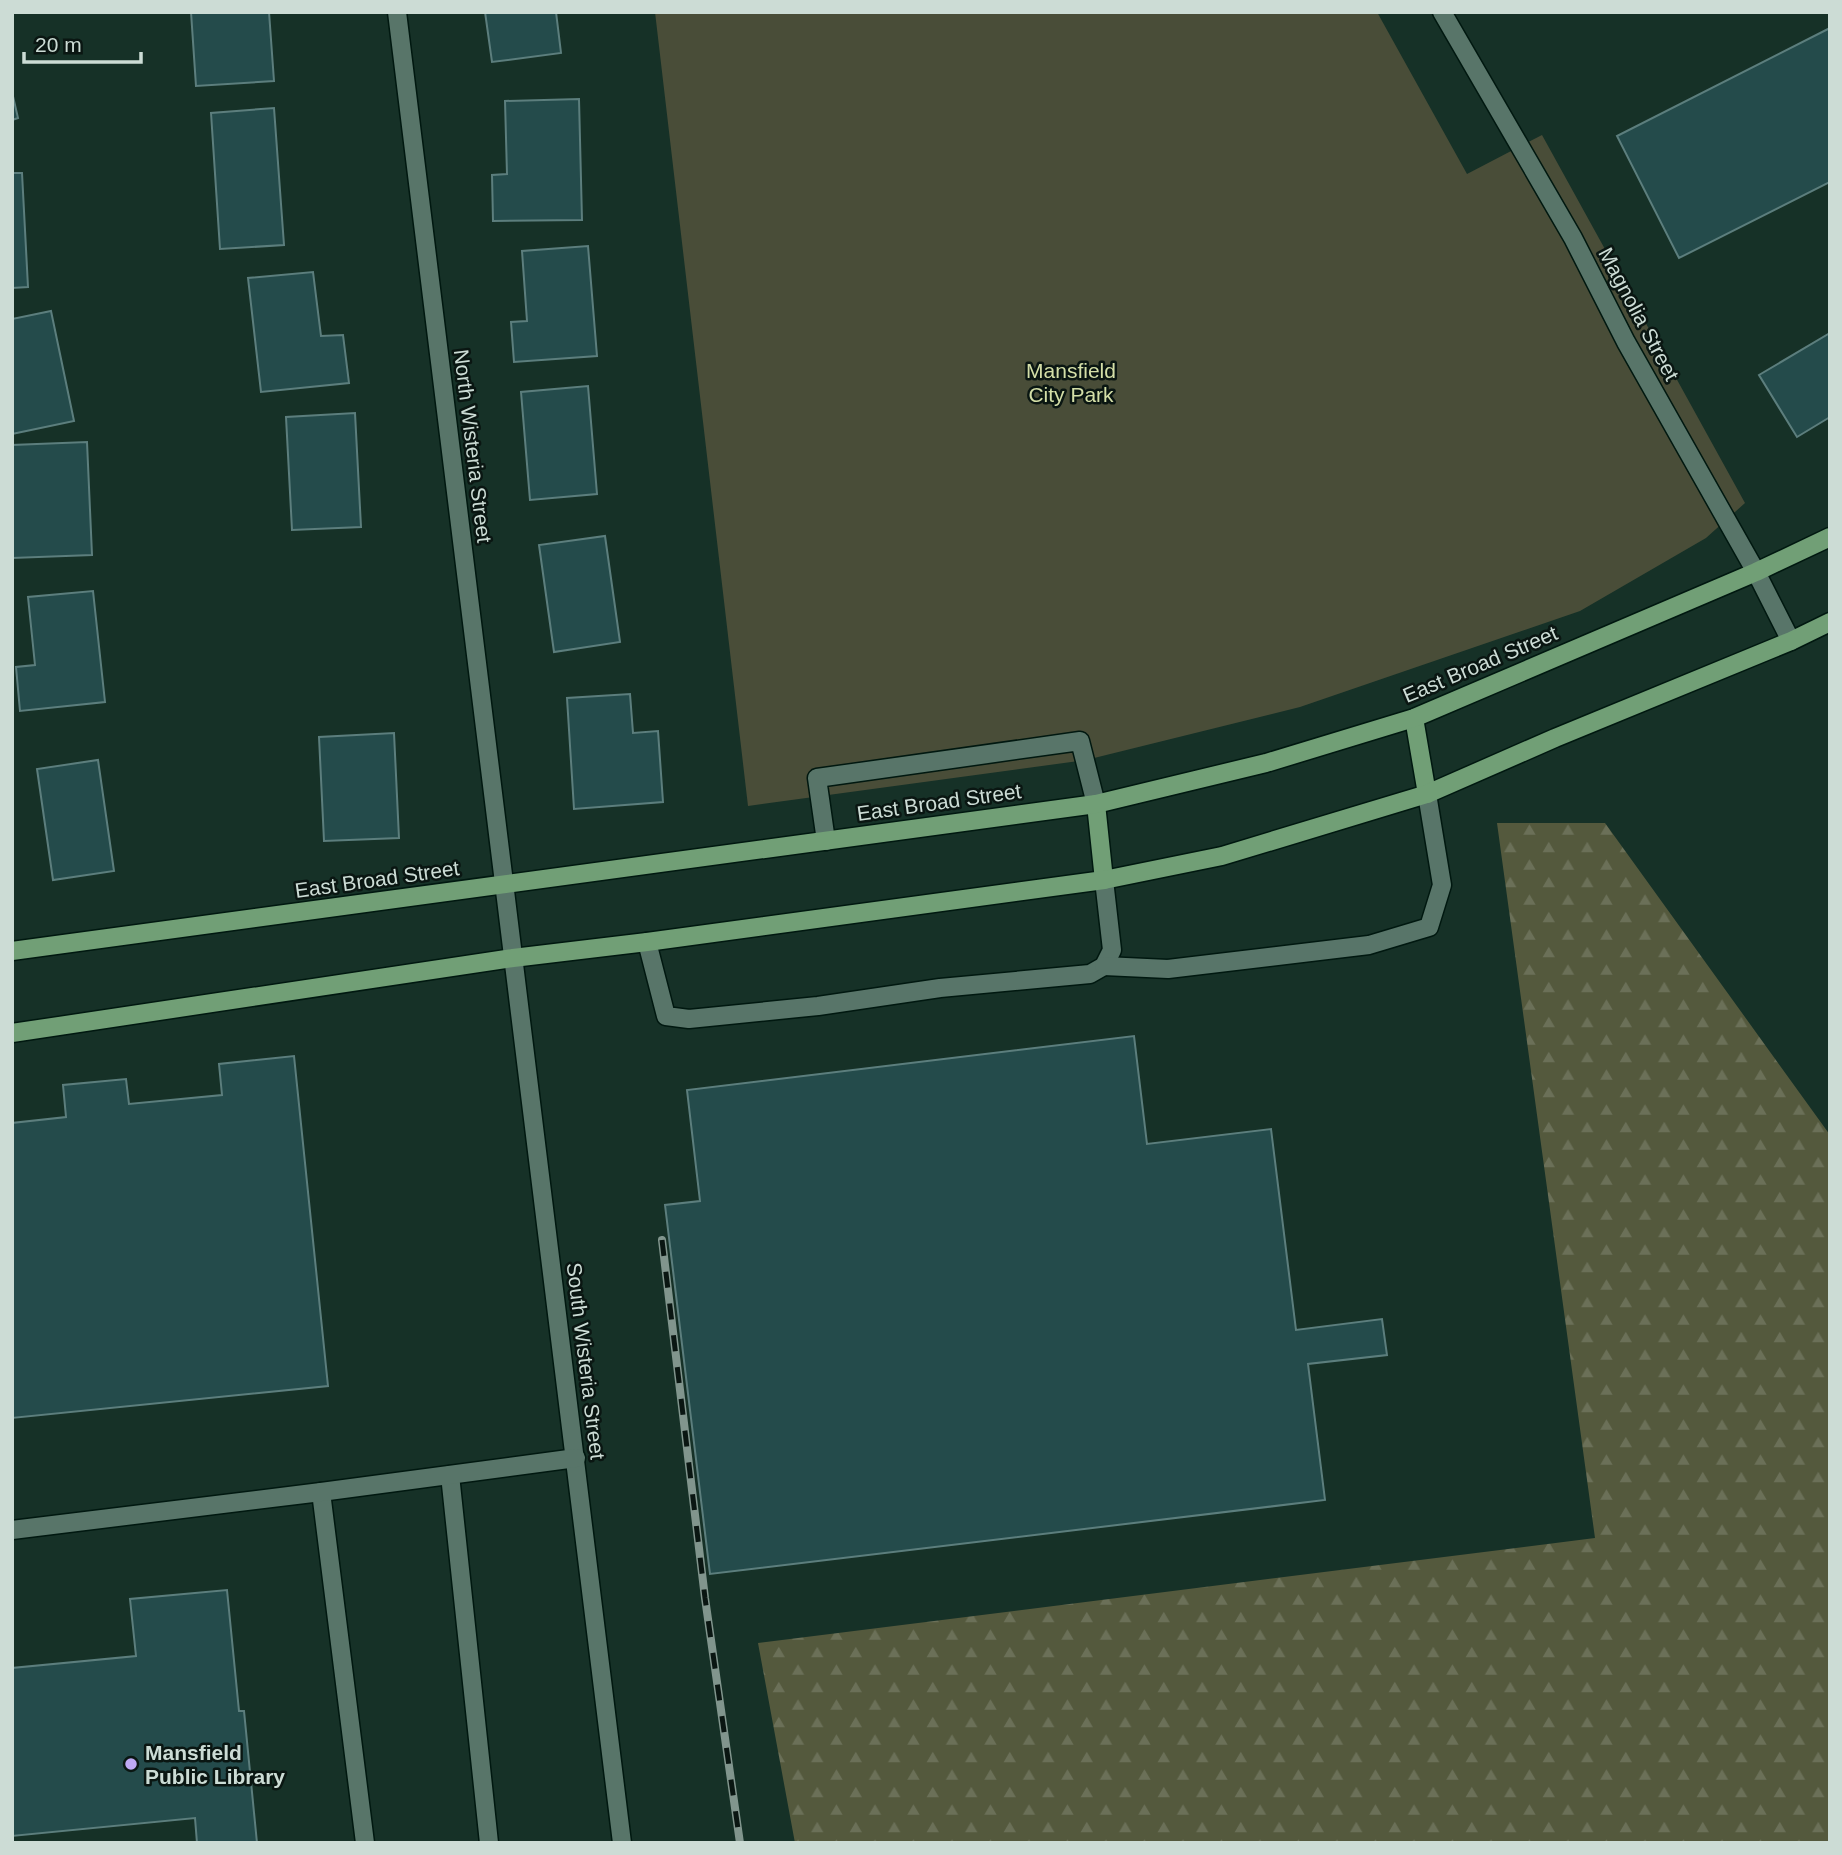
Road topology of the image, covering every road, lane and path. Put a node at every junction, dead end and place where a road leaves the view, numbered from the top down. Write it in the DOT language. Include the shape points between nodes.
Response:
graph roads {
  1 [pos="397,12"];
  2 [pos="1442,12"];
  3 [pos="1830,537"];
  4 [pos="1756,572"];
  5 [pos="1830,622"];
  6 [pos="1791,640"];
  7 [pos="1414,718"];
  8 [pos="1427,794"];
  9 [pos="1096,804"];
  10 [pos="826,841"];
  11 [pos="1104,880"];
  12 [pos="505,885"];
  13 [pos="647,942"];
  14 [pos="12,951"];
  15 [pos="513,958"];
  16 [pos="1104,966"];
  17 [pos="12,1033"];
  18 [pos="576,1458"];
  19 [pos="450,1475"];
  20 [pos="321,1492"];
  21 [pos="12,1530"];
  22 [pos="365,1843"];
  23 [pos="489,1843"];
  24 [pos="622,1843"];
  1 -- 12 [label="street, North Wisteria Street"];
  2 -- 4 [label="street, Magnolia Street" via="1573,238"];
  3 -- 4 [label="main road, East Broad Street"];
  4 -- 6 [label="street, Magnolia Street"];
  4 -- 7 [label="main road, East Broad Street"];
  5 -- 6 [label="main road"];
  6 -- 8 [label="main road"];
  7 -- 8 [label="main road"];
  7 -- 9 [label="main road, East Broad Street" via="1266,763"];
  8 -- 11 [label="main road" via="1222,856"];
  8 -- 16 [label="street" via="1442,886 1429,927 1369,945 1168,969"];
  9 -- 10 [label="main road, East Broad Street"];
  9 -- 10 [label="street" via="1080,741 817,778"];
  9 -- 11 [label="main road"];
  10 -- 12 [label="main road, East Broad Street"];
  11 -- 13 [label="main road"];
  11 -- 16 [label="street" via="1112,950"];
  12 -- 14 [label="main road, East Broad Street"];
  12 -- 15 [label="street, South Wisteria Street"];
  13 -- 15 [label="main road"];
  13 -- 16 [label="street" via="666,1016 689,1019 1090,974"];
  15 -- 17 [label="main road"];
  15 -- 18 [label="street, South Wisteria Street"];
  18 -- 19 [label="street"];
  18 -- 24 [label="street, South Wisteria Street"];
  19 -- 20 [label="street"];
  19 -- 23 [label="street"];
  20 -- 21 [label="street"];
  20 -- 22 [label="street"];
}
